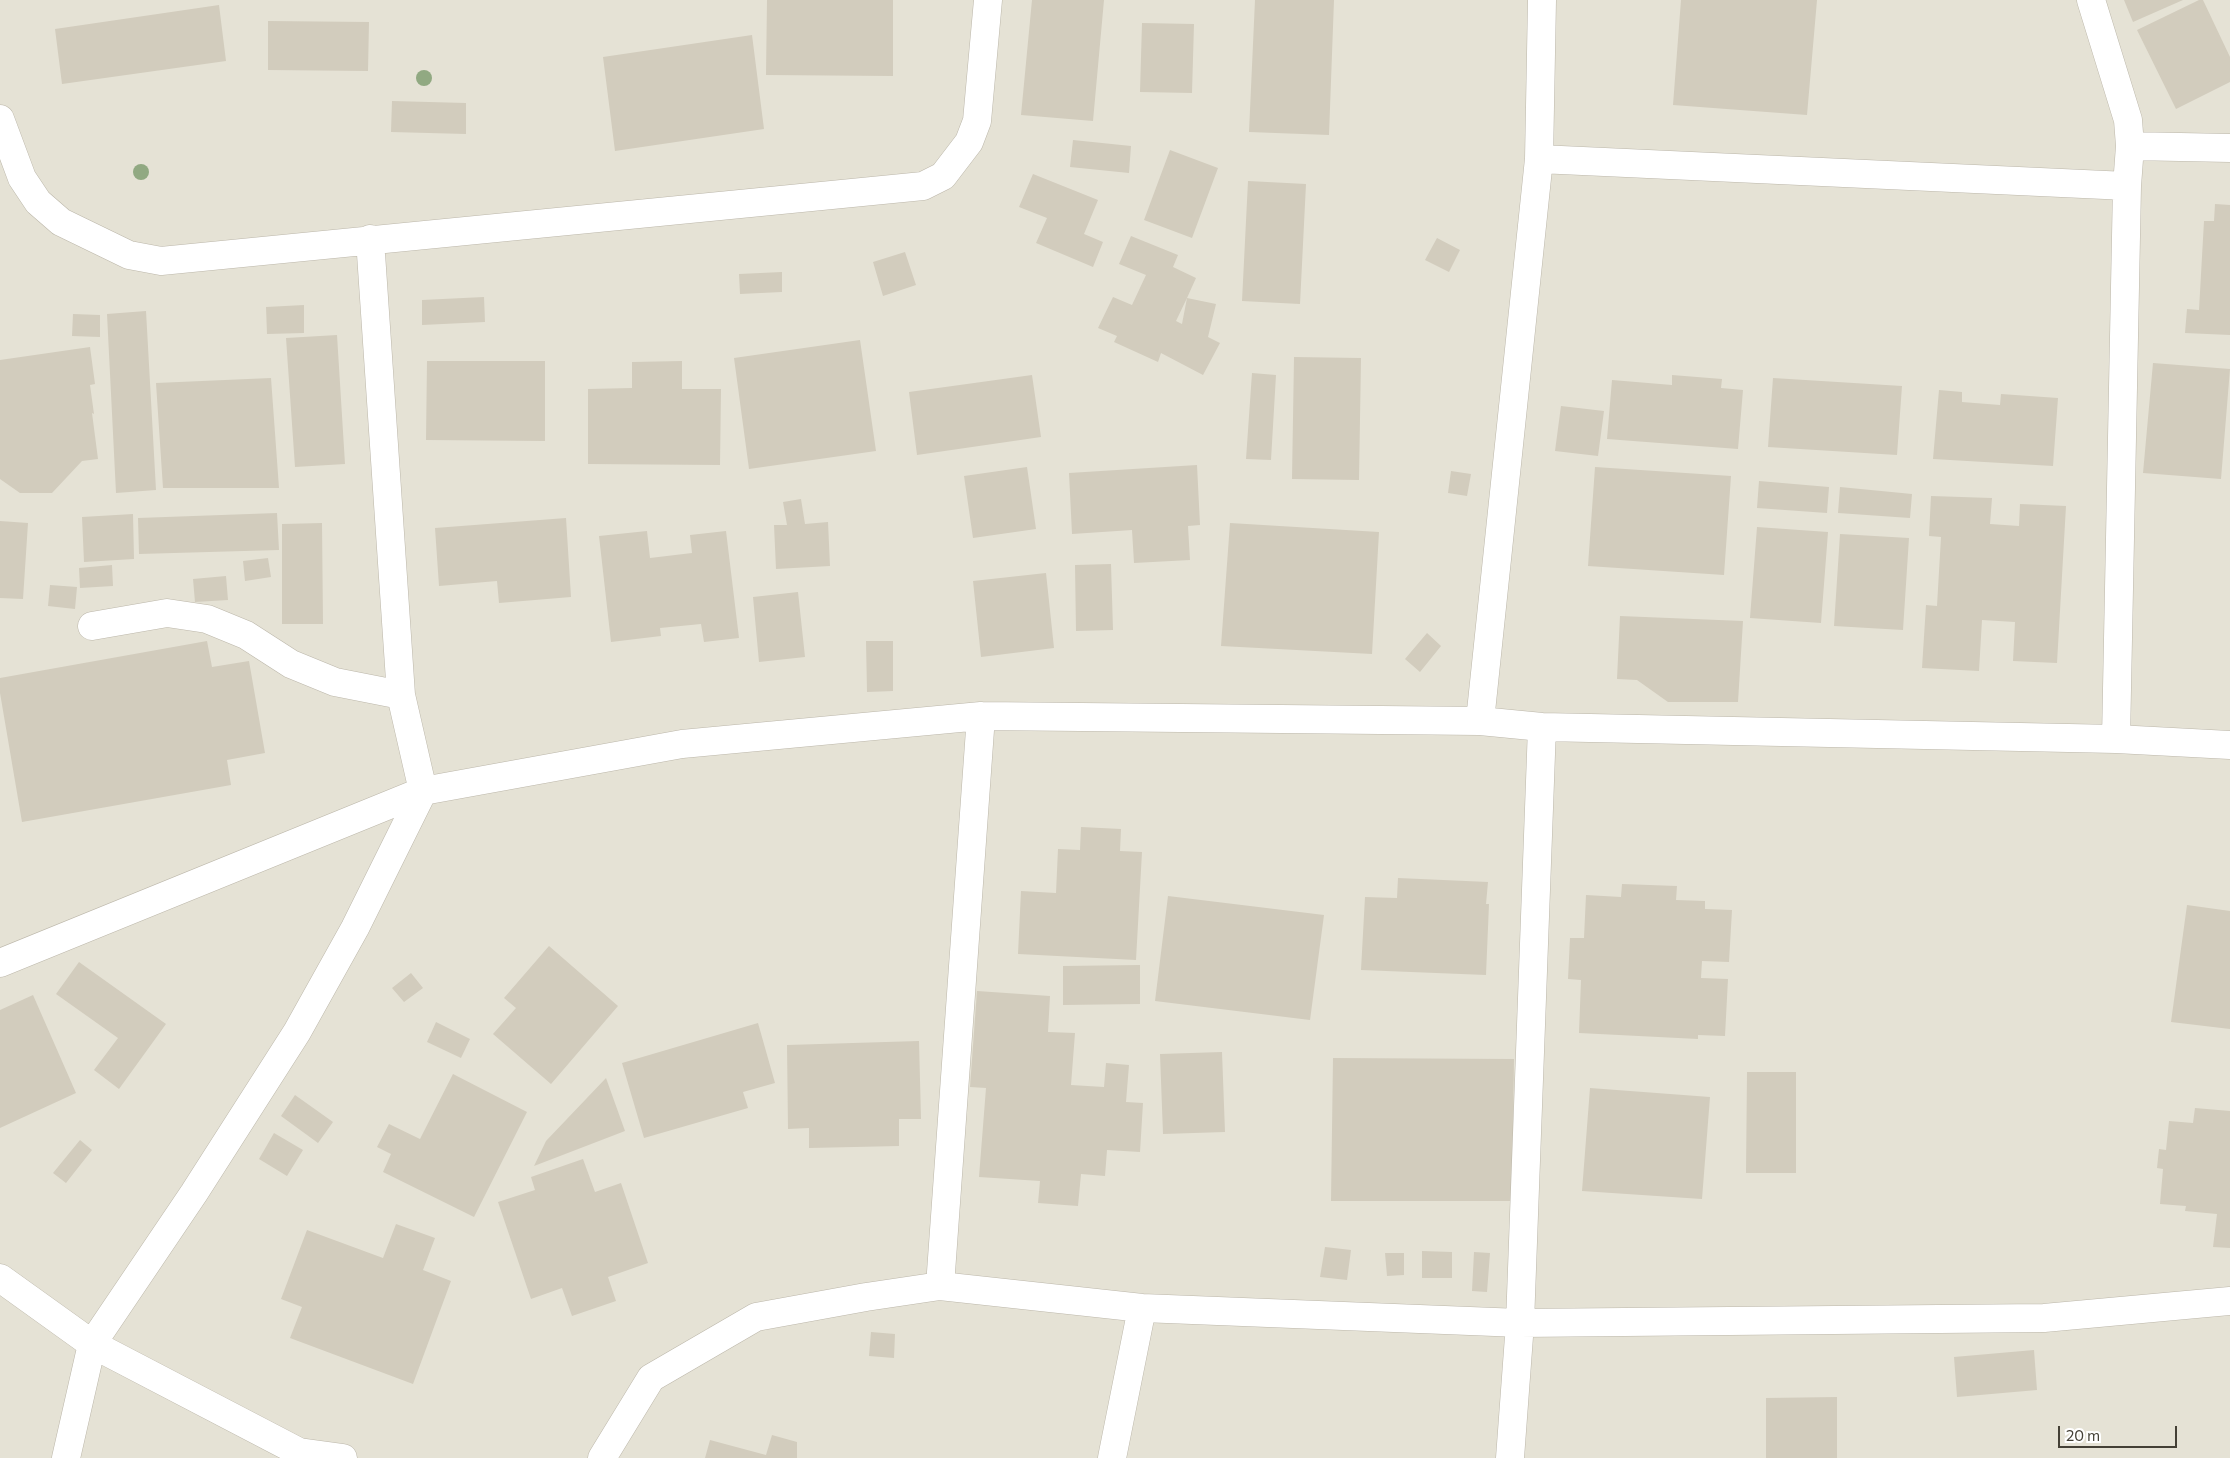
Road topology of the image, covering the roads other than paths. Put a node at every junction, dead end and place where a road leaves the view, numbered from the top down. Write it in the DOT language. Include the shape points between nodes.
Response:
graph roads {
  1 [pos="988,0"];
  2 [pos="1542,0"];
  3 [pos="2092,0"];
  4 [pos="0,118"];
  5 [pos="2130,146"];
  6 [pos="2230,148"];
  7 [pos="1538,160"];
  8 [pos="2127,186"];
  9 [pos="370,239"];
  10 [pos="92,626"];
  11 [pos="401,695"];
  12 [pos="981,716"];
  13 [pos="1480,720"];
  14 [pos="1542,727"];
  15 [pos="2116,738"];
  16 [pos="2230,745"];
  17 [pos="423,791"];
  18 [pos="0,963"];
  19 [pos="0,1278"];
  20 [pos="940,1286"];
  21 [pos="2230,1301"];
  22 [pos="1142,1308"];
  23 [pos="1520,1323"];
  24 [pos="92,1344"];
  25 [pos="66,1458"];
  26 [pos="343,1458"];
  27 [pos="602,1458"];
  28 [pos="1112,1458"];
  29 [pos="1510,1458"];
  1 -- 9 [label="street" via="977,121 969,142 943,176 923,186"];
  2 -- 7 [label="street"];
  3 -- 5 [label="street" via="2128,120"];
  4 -- 9 [label="street" via="22,178 38,202 61,222 129,255 161,261"];
  5 -- 6 [label="street"];
  5 -- 8 [label="street"];
  7 -- 8 [label="street"];
  7 -- 13 [label="street"];
  8 -- 15 [label="street"];
  9 -- 11 [label="street"];
  10 -- 11 [label="street" via="167,613 207,619 246,635 290,664 335,682"];
  11 -- 17 [label="street"];
  12 -- 13 [label="street"];
  12 -- 17 [label="street" via="682,744"];
  12 -- 20 [label="street"];
  13 -- 14 [label="street"];
  14 -- 15 [label="street"];
  14 -- 23 [label="street"];
  15 -- 16 [label="street"];
  17 -- 18 [label="street"];
  17 -- 24 [label="street" via="355,928 296,1032 194,1193"];
  19 -- 24 [label="street"];
  20 -- 22 [label="street"];
  20 -- 27 [label="street" via="756,1317 651,1378"];
  21 -- 23 [label="street" via="2044,1318"];
  22 -- 23 [label="street"];
  22 -- 28 [label="street"];
  23 -- 29 [label="street"];
  24 -- 25 [label="street"];
  24 -- 26 [label="street" via="299,1452"];
}
